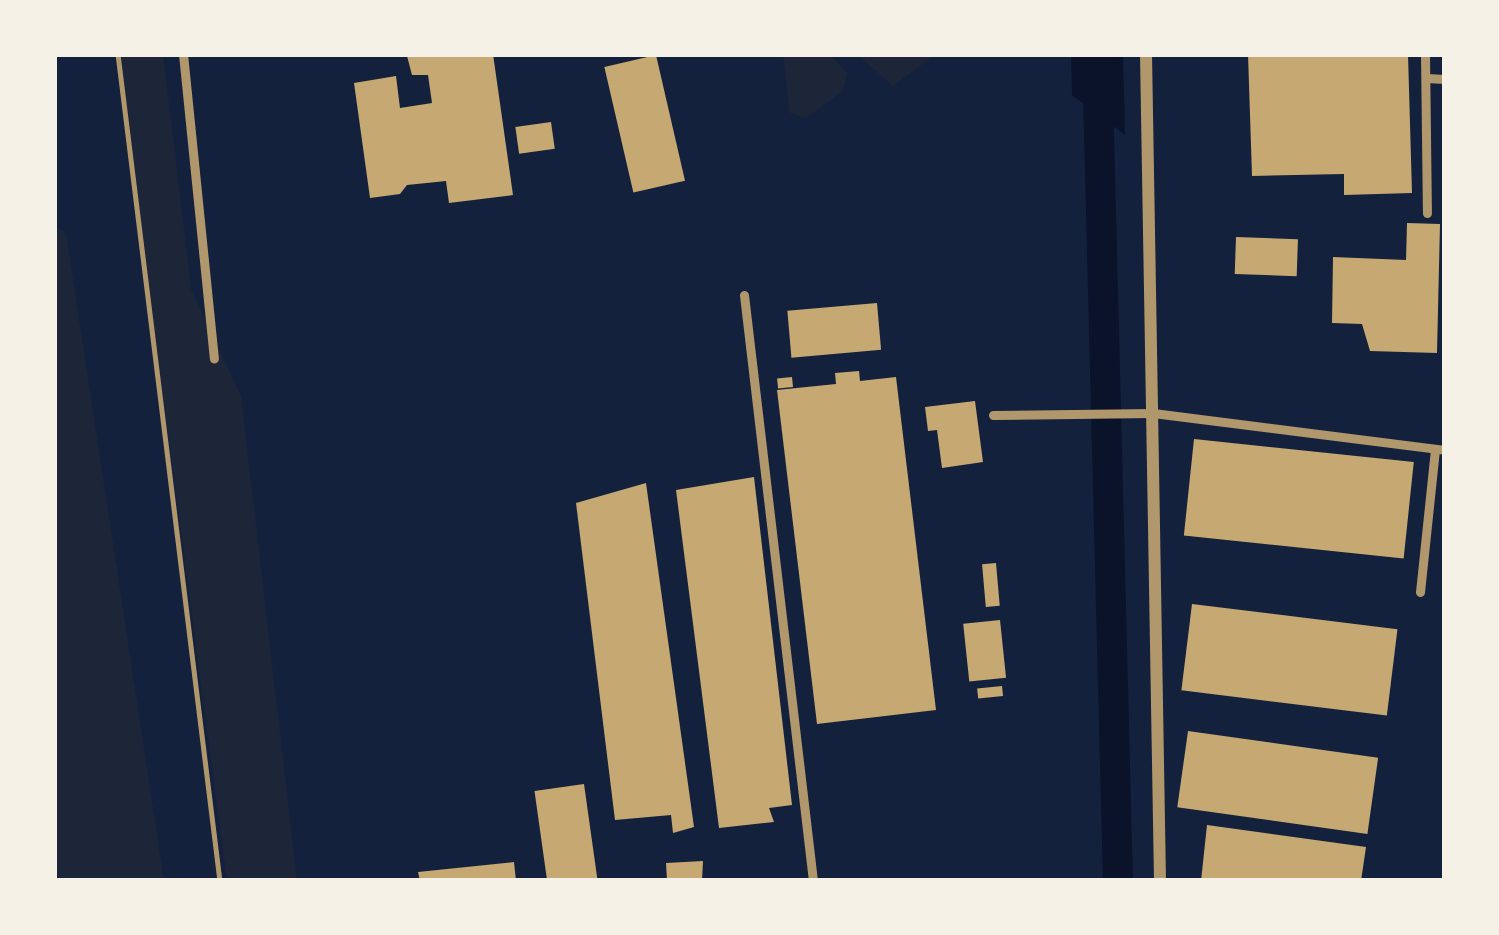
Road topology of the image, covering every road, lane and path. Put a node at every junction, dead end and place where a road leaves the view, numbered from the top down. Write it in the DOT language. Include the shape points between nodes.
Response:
graph roads {
  1 [pos="118,54"];
  2 [pos="183,54"];
  3 [pos="1147,54"];
  4 [pos="1425,54"];
  5 [pos="1426,79"];
  6 [pos="1445,79"];
  7 [pos="1427,168"];
  8 [pos="1445,168"];
  9 [pos="1427,213"];
  10 [pos="744,295"];
  11 [pos="214,358"];
  12 [pos="1153,413"];
  13 [pos="993,415"];
  14 [pos="1440,450"];
  15 [pos="1420,592"];
  16 [pos="220,881"];
  17 [pos="813,881"];
  18 [pos="1160,881"];
  1 -- 16 [label="lane"];
  2 -- 11 [label="street"];
  3 -- 12 [label="street"];
  4 -- 5 [label="street"];
  5 -- 6 [label="street"];
  5 -- 7 [label="street"];
  7 -- 8 [label="street"];
  7 -- 9 [label="street"];
  10 -- 17 [label="street"];
  12 -- 13 [label="street"];
  12 -- 14 [label="street"];
  12 -- 18 [label="street"];
  14 -- 15 [label="street"];
}
